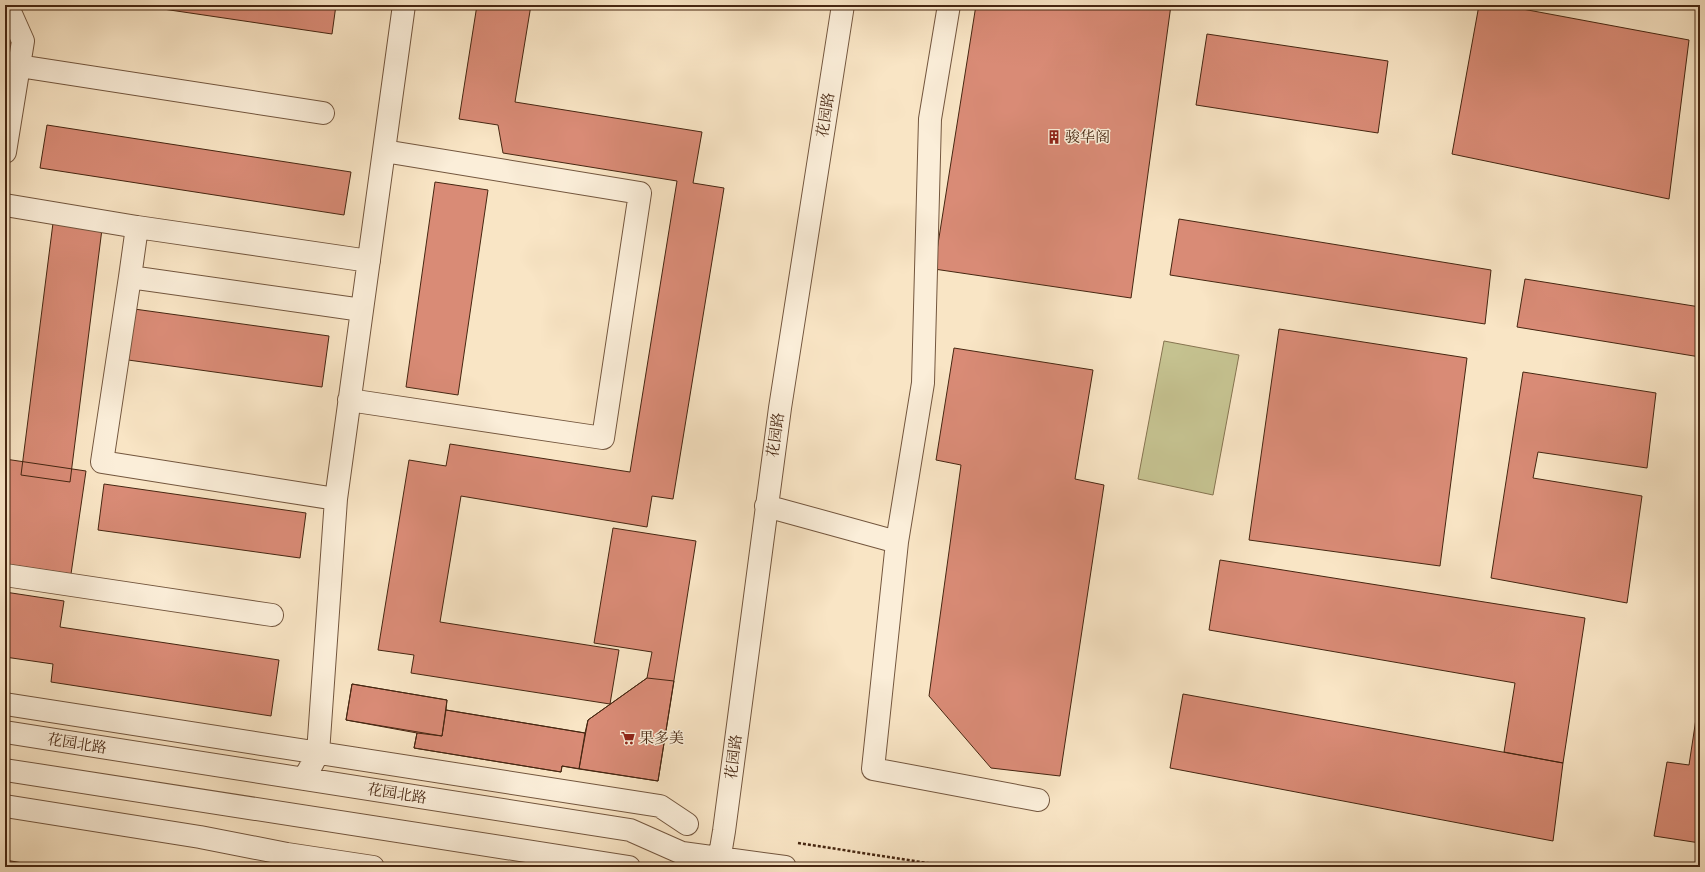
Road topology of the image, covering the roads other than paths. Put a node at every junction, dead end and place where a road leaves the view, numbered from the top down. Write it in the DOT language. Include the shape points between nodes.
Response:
graph roads {
  1 [pos="404,5"];
  2 [pos="843,5"];
  3 [pos="950,5"];
  4 [pos="9,16"];
  5 [pos="19,66"];
  6 [pos="323,113"];
  7 [pos="384,151"];
  8 [pos="5,152"];
  9 [pos="5,205"];
  10 [pos="137,227"];
  11 [pos="369,261"];
  12 [pos="130,277"];
  13 [pos="362,310"];
  14 [pos="350,400"];
  15 [pos="336,499"];
  16 [pos="766,506"];
  17 [pos="897,542"];
  18 [pos="5,575"];
  19 [pos="272,615"];
  20 [pos="5,704"];
  21 [pos="5,732"];
  22 [pos="318,752"];
  23 [pos="5,770"];
  24 [pos="304,779"];
  25 [pos="1038,800"];
  26 [pos="5,806"];
  27 [pos="687,824"];
  28 [pos="719,862"];
  29 [pos="373,867"];
  30 [pos="629,867"];
  31 [pos="785,867"];
  1 -- 7 [label="street"];
  2 -- 16 [label="street, 花园路"];
  3 -- 17 [label="street" via="930,119 923,383"];
  4 -- 5 [label="street" via="23,40"];
  5 -- 6 [label="street"];
  5 -- 8 [label="street"];
  7 -- 11 [label="street"];
  7 -- 14 [label="street" via="640,193 603,438"];
  9 -- 10 [label="street"];
  10 -- 11 [label="street"];
  10 -- 12 [label="street"];
  11 -- 13 [label="street"];
  12 -- 13 [label="street"];
  12 -- 15 [label="street" via="102,462"];
  13 -- 14 [label="street"];
  14 -- 15 [label="street"];
  15 -- 22 [label="street"];
  16 -- 17 [label="street"];
  16 -- 28 [label="street, 花园路"];
  17 -- 25 [label="street" via="873,769"];
  18 -- 19 [label="street"];
  20 -- 22 [label="street"];
  21 -- 24 [label="street, 花园北路"];
  22 -- 24 [label="street"];
  22 -- 27 [label="street" via="660,806"];
  23 -- 30 [label="street"];
  24 -- 28 [label="street, 花园北路" via="630,830 682,852"];
  26 -- 29 [label="street"];
  28 -- 31 [label="street, 花园北路"];
}
